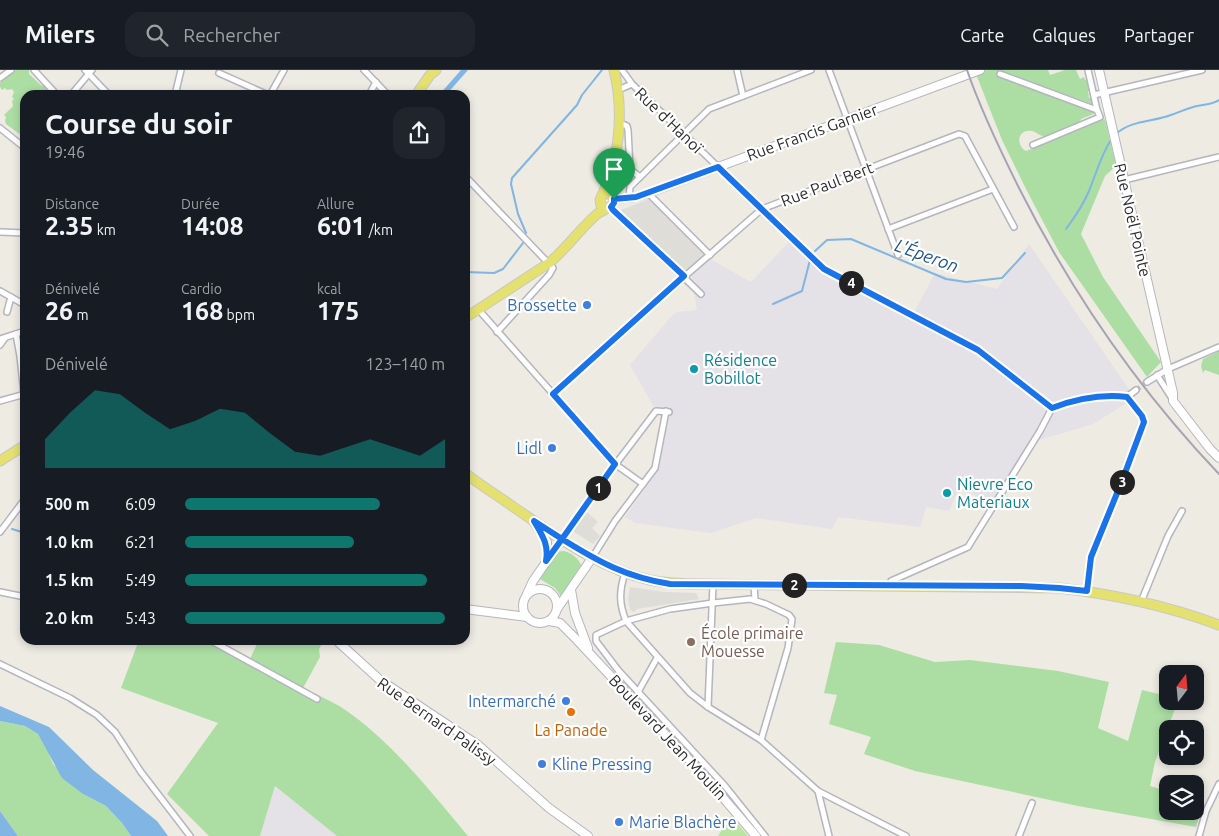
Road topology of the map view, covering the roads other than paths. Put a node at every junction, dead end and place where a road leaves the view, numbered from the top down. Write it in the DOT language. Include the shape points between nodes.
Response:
graph roads {
  1 [pos="11,70"];
  2 [pos="34,70"];
  3 [pos="181,70"];
  4 [pos="284,70"];
  5 [pos="364,70"];
  6 [pos="428,70"];
  7 [pos="436,70"];
  8 [pos="614,70"];
  9 [pos="622,70"];
  10 [pos="737,70"];
  11 [pos="811,70"];
  12 [pos="829,70"];
  13 [pos="980,70"];
  14 [pos="1088,70"];
  15 [pos="1098,70"];
  16 [pos="1202,70"];
  17 [pos="88,71"];
  18 [pos="219,73"];
  19 [pos="1000,74"];
  20 [pos="0,78"];
  21 [pos="376,82"];
  22 [pos="632,84"];
  23 [pos="52,90"];
  24 [pos="75,90"];
  25 [pos="105,90"];
  26 [pos="176,90"];
  27 [pos="258,90"];
  28 [pos="272,90"];
  29 [pos="371,90"];
  30 [pos="383,90"];
  31 [pos="413,90"];
  32 [pos="419,90"];
  33 [pos="618,90"];
  34 [pos="1104,93"];
  35 [pos="1094,95"];
  36 [pos="743,96"];
  37 [pos="1098,110"];
  38 [pos="847,119"];
  39 [pos="620,123"];
  40 [pos="0,128"];
  41 [pos="683,134"];
  42 [pos="20,144"];
  43 [pos="1033,145"];
  44 [pos="1219,157"];
  45 [pos="718,167"];
  46 [pos="866,169"];
  47 [pos="640,177"];
  48 [pos="1124,180"];
  49 [pos="470,181"];
  50 [pos="993,189"];
  51 [pos="648,193"];
  52 [pos="629,198"];
  53 [pos="608,201"];
  54 [pos="762,209"];
  55 [pos="1014,227"];
  56 [pos="888,229"];
  57 [pos="0,232"];
  58 [pos="20,234"];
  59 [pos="710,254"];
  60 [pos="898,255"];
  61 [pos="549,263"];
  62 [pos="684,276"];
  63 [pos="0,291"];
  64 [pos="701,294"];
  65 [pos="11,297"];
  66 [pos="20,302"];
  67 [pos="478,309"];
  68 [pos="7,312"];
  69 [pos="470,315"];
  70 [pos="497,332"];
  71 [pos="20,333"];
  72 [pos="16,334"];
  73 [pos="2,339"];
  74 [pos="0,345"];
  75 [pos="1219,347"];
  76 [pos="20,355"];
  77 [pos="1168,369"];
  78 [pos="1157,375"];
  79 [pos="1147,382"];
  80 [pos="1136,390"];
  81 [pos="553,394"];
  82 [pos="20,396"];
  83 [pos="1127,397"];
  84 [pos="1173,401"];
  85 [pos="0,402"];
  86 [pos="1052,408"];
  87 [pos="20,448"];
  88 [pos="20,455"];
  89 [pos="1219,458"];
  90 [pos="0,461"];
  91 [pos="615,464"];
  92 [pos="0,468"];
  93 [pos="470,476"];
  94 [pos="643,484"];
  95 [pos="20,505"];
  96 [pos="1182,510"];
  97 [pos="534,521"];
  98 [pos="1,529"];
  99 [pos="562,539"];
  100 [pos="592,558"];
  101 [pos="546,561"];
  102 [pos="625,573"];
  103 [pos="902,581"];
  104 [pos="713,584"];
  105 [pos="754,584"];
  106 [pos="571,590"];
  107 [pos="1087,591"];
  108 [pos="0,592"];
  109 [pos="20,596"];
  110 [pos="524,600"];
  111 [pos="755,600"];
  112 [pos="1141,602"];
  113 [pos="713,603"];
  114 [pos="470,609"];
  115 [pos="557,610"];
  116 [pos="492,611"];
  117 [pos="527,617"];
  118 [pos="549,620"];
  119 [pos="626,621"];
  120 [pos="1219,625"];
  121 [pos="577,640"];
  122 [pos="219,645"];
  123 [pos="342,645"];
  124 [pos="591,654"];
  125 [pos="657,658"];
  126 [pos="0,664"];
  127 [pos="638,692"];
  128 [pos="317,699"];
  129 [pos="708,707"];
  130 [pos="761,740"];
  131 [pos="1219,784"];
  132 [pos="818,791"];
  133 [pos="1032,803"];
  134 [pos="190,836"];
  135 [pos="588,836"];
  136 [pos="756,836"];
  137 [pos="764,836"];
  138 [pos="829,836"];
  139 [pos="906,836"];
  140 [pos="1020,836"];
  141 [pos="1199,836"];
  1 -- 20 [label="street"];
  2 -- 23 [label="street"];
  3 -- 26 [label="street"];
  4 -- 28 [label="street"];
  5 -- 21 [label="street"];
  6 -- 31 [label="main road"];
  7 -- 32 [label="main road"];
  8 -- 33 [label="main road"];
  9 -- 22 [label="street, Rue d'Hanoï"];
  10 -- 36 [label="street"];
  11 -- 36 [label="street"];
  12 -- 38 [label="street"];
  13 -- 38 [label="street, Rue Francis Garnier"];
  14 -- 35 [label="street"];
  15 -- 34 [label="street, Rue Noël Pointe"];
  16 -- 34 [label="street"];
  17 -- 24 [label="street"];
  17 -- 25 [label="street"];
  18 -- 27 [label="street"];
  19 -- 37 [label="street"];
  21 -- 29 [label="street"];
  21 -- 30 [label="street"];
  22 -- 33 [label="street"];
  22 -- 41 [label="street, Rue d'Hanoï"];
  33 -- 39 [label="main road"];
  34 -- 35 [label="street"];
  34 -- 48 [label="street, Rue Noël Pointe"];
  35 -- 37 [label="street"];
  36 -- 41 [label="street" via="709,109"];
  37 -- 43 [label="street" via="1100,118"];
  38 -- 45 [label="street, Rue Francis Garnier"];
  38 -- 46 [label="street"];
  39 -- 47 [label="street" via="628,130 630,169"];
  39 -- 53 [label="main road"];
  40 -- 42 [label="street"];
  41 -- 45 [label="street, Rue d'Hanoï"];
  41 -- 47 [label="street"];
  44 -- 48 [label="street"];
  45 -- 51 [label="street, Rue Francis Garnier"];
  45 -- 54 [label="street, Rue d'Hanoï"];
  46 -- 50 [label="street, Rue Paul Bert" via="961,134"];
  46 -- 54 [label="street, Rue Paul Bert"];
  46 -- 56 [label="street"];
  47 -- 52 [label="street" via="629,188"];
  48 -- 77 [label="street, Rue Noël Pointe"];
  49 -- 61 [label="street"];
  50 -- 55 [label="street"];
  50 -- 56 [label="street"];
  51 -- 52 [label="street, Rue Francis Garnier"];
  51 -- 59 [label="street"];
  52 -- 53 [label="street, Rue Francis Garnier"];
  53 -- 61 [label="main road"];
  53 -- 62 [label="street"];
  54 -- 59 [label="street, Rue Paul Bert"];
  54 -- 86 [label="street, Rue d'Hanoï" via="824,269 978,350"];
  56 -- 60 [label="street"];
  57 -- 58 [label="street"];
  59 -- 62 [label="street, Rue Paul Bert"];
  61 -- 67 [label="main road"];
  61 -- 70 [label="street" via="552,272"];
  62 -- 64 [label="street"];
  62 -- 81 [label="street, Rue Paul Bert"];
  63 -- 65 [label="street"];
  65 -- 66 [label="street"];
  65 -- 68 [label="street"];
  67 -- 69 [label="main road"];
  67 -- 70 [label="street"];
  70 -- 81 [label="street"];
  71 -- 72 [label="street"];
  72 -- 73 [label="street"];
  72 -- 76 [label="street"];
  73 -- 74 [label="street"];
  75 -- 77 [label="street"];
  77 -- 78 [label="street"];
  77 -- 84 [label="street, Rue Noël Pointe"];
  78 -- 79 [label="street"];
  78 -- 84 [label="street"];
  80 -- 83 [label="street"];
  81 -- 91 [label="street"];
  82 -- 85 [label="street"];
  83 -- 86 [label="street" via="1112,395 1070,401"];
  83 -- 107 [label="street" via="1144,422 1091,557"];
  84 -- 89 [label="street"];
  86 -- 103 [label="street" via="968,547"];
  87 -- 90 [label="main road"];
  88 -- 92 [label="main road"];
  91 -- 94 [label="street"];
  91 -- 94 [label="street" via="656,411 668,412 655,468"];
  91 -- 99 [label="street"];
  93 -- 97 [label="main road"];
  94 -- 100 [label="street" via="615,520"];
  95 -- 98 [label="street"];
  96 -- 112 [label="street"];
  97 -- 99 [label="main road"];
  97 -- 101 [label="street" via="547,542"];
  99 -- 100 [label="main road"];
  99 -- 101 [label="street"];
  100 -- 102 [label="main road"];
  100 -- 106 [label="street"];
  101 -- 110 [label="street"];
  102 -- 104 [label="main road" via="670,584"];
  102 -- 119 [label="street" via="619,600"];
  103 -- 105 [label="main road" via="890,585"];
  103 -- 107 [label="main road"];
  104 -- 105 [label="main road"];
  104 -- 113 [label="street"];
  105 -- 111 [label="street"];
  106 -- 115 [label="street"];
  106 -- 124 [label="street" via="575,614"];
  107 -- 112 [label="main road"];
  108 -- 109 [label="street"];
  110 -- 115 [label="street" via="533,590 544,589 553,594"];
  110 -- 116 [label="street" via="512,609"];
  110 -- 117 [label="street"];
  111 -- 113 [label="street"];
  111 -- 130 [label="street" via="789,614 792,619 788,648"];
  112 -- 120 [label="main road"];
  113 -- 119 [label="street" via="670,609"];
  113 -- 129 [label="street"];
  114 -- 116 [label="street"];
  115 -- 118 [label="street"];
  115 -- 121 [label="street"];
  116 -- 117 [label="street"];
  117 -- 118 [label="street" via="540,623"];
  118 -- 121 [label="street" via="560,623"];
  119 -- 125 [label="street"];
  119 -- 127 [label="street" via="596,636 596,641"];
  121 -- 124 [label="street, Boulevard Jean Moulin"];
  122 -- 128 [label="street"];
  123 -- 135 [label="street, Rue Bernard Palissy" via="380,680 478,745 549,808"];
  124 -- 136 [label="street, Boulevard Jean Moulin" via="708,779"];
  125 -- 127 [label="street"];
  125 -- 129 [label="street"];
  126 -- 134 [label="street" via="70,698 116,732 141,772"];
  127 -- 137 [label="street" via="725,786"];
  129 -- 130 [label="street"];
  130 -- 132 [label="street"];
  131 -- 141 [label="street"];
  132 -- 138 [label="street"];
  132 -- 139 [label="street"];
  133 -- 140 [label="street"];
}
